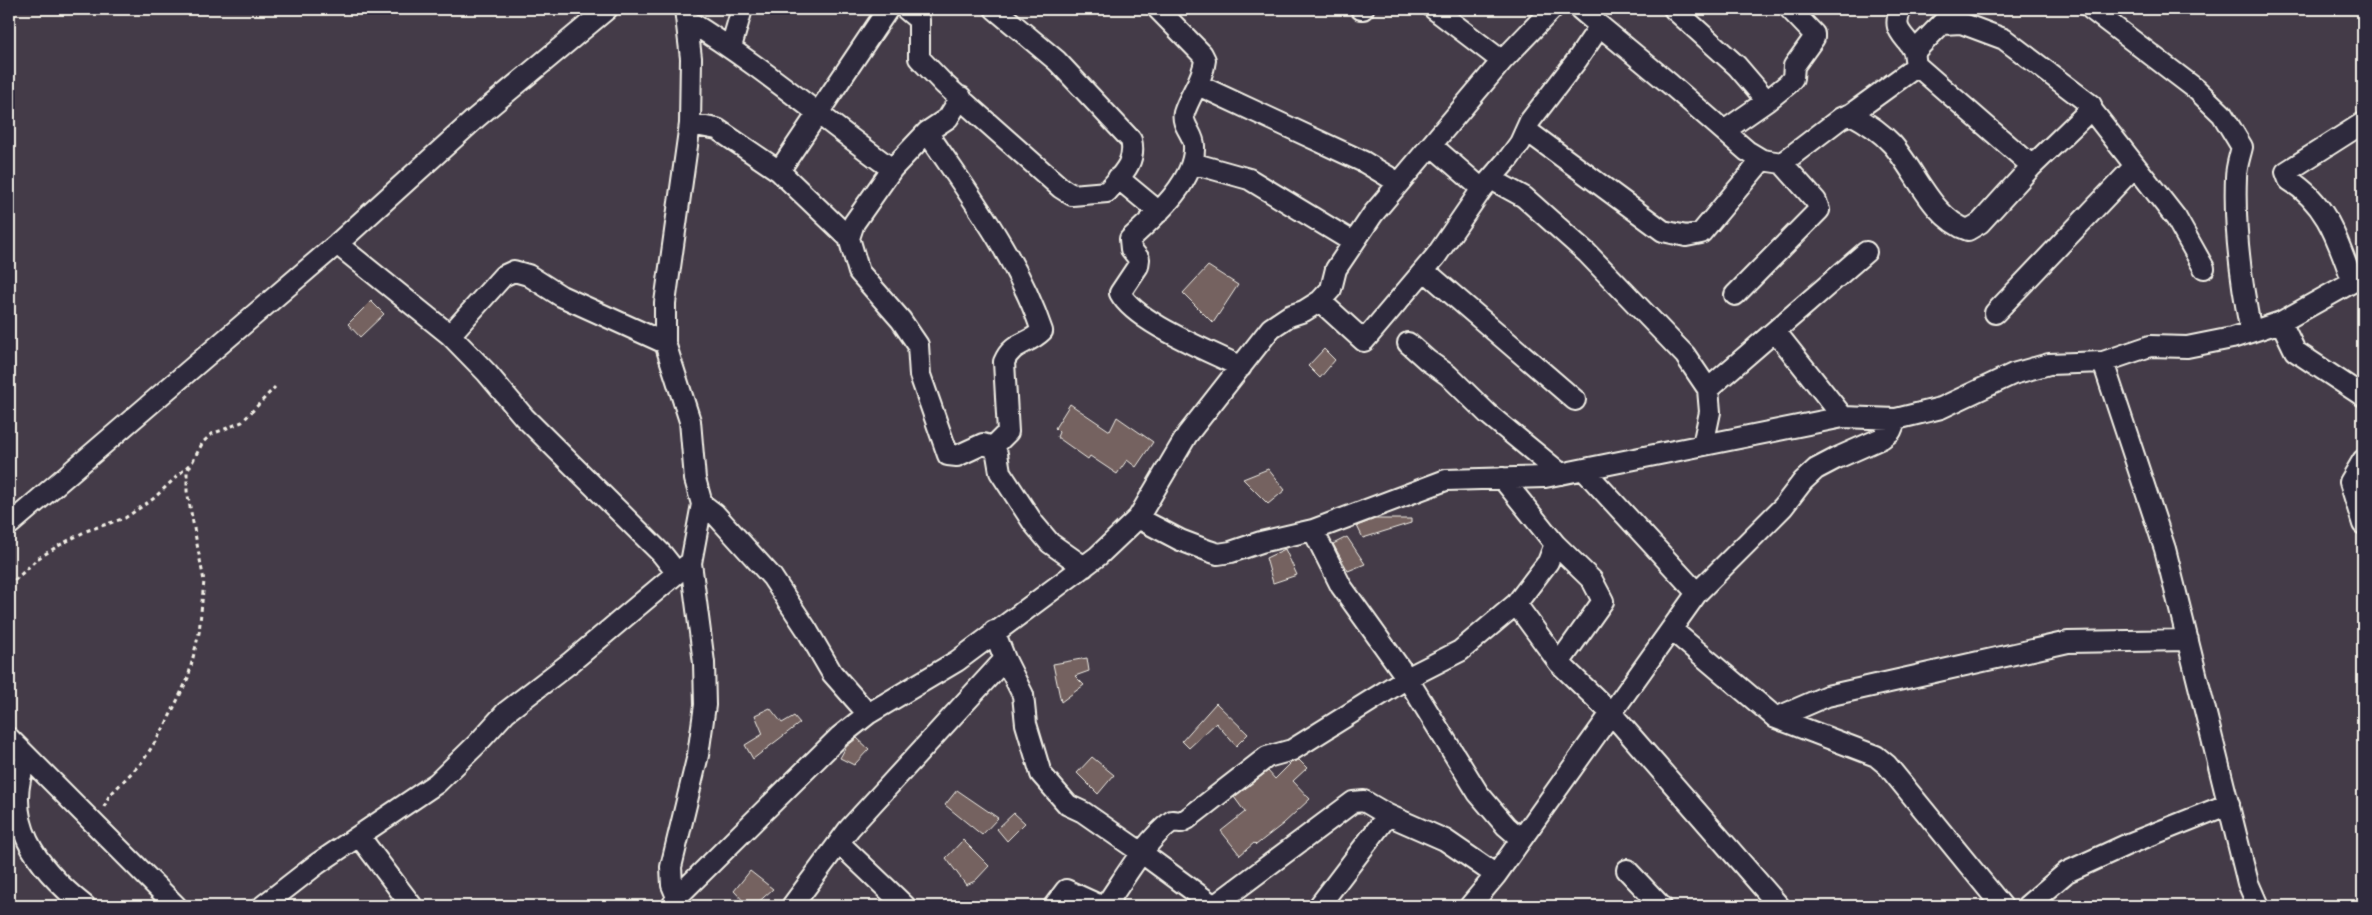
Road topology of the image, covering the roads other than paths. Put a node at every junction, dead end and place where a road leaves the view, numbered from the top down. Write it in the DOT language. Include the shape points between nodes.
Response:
graph roads {
  1 [pos="607,9"];
  2 [pos="742,9"];
  3 [pos="888,9"];
  4 [pos="906,9"];
  5 [pos="1158,9"];
  6 [pos="1434,9"];
  7 [pos="1552,9"];
  8 [pos="1580,9"];
  9 [pos="1674,9"];
  10 [pos="1790,9"];
  11 [pos="1901,9"];
  12 [pos="1956,9"];
  13 [pos="2092,9"];
  14 [pos="1000,10"];
  15 [pos="686,14"];
  16 [pos="1942,24"];
  17 [pos="1600,26"];
  18 [pos="731,47"];
  19 [pos="1915,58"];
  20 [pos="1502,61"];
  21 [pos="1198,85"];
  22 [pos="961,98"];
  23 [pos="1767,101"];
  24 [pos="2091,109"];
  25 [pos="817,114"];
  26 [pos="1851,114"];
  27 [pos="690,124"];
  28 [pos="2363,124"];
  29 [pos="1526,130"];
  30 [pos="1724,131"];
  31 [pos="927,132"];
  32 [pos="1431,145"];
  33 [pos="1772,161"];
  34 [pos="1192,163"];
  35 [pos="2032,166"];
  36 [pos="2135,166"];
  37 [pos="892,170"];
  38 [pos="779,171"];
  39 [pos="1118,178"];
  40 [pos="1399,183"];
  41 [pos="1487,184"];
  42 [pos="1159,212"];
  43 [pos="849,238"];
  44 [pos="1353,242"];
  45 [pos="337,244"];
  46 [pos="1866,252"];
  47 [pos="2204,268"];
  48 [pos="1424,270"];
  49 [pos="2358,279"];
  50 [pos="1735,295"];
  51 [pos="1320,301"];
  52 [pos="1995,313"];
  53 [pos="2281,322"];
  54 [pos="1775,331"];
  55 [pos="2251,332"];
  56 [pos="450,335"];
  57 [pos="665,343"];
  58 [pos="1408,343"];
  59 [pos="2103,362"];
  60 [pos="1241,367"];
  61 [pos="1708,389"];
  62 [pos="2363,396"];
  63 [pos="1575,400"];
  64 [pos="1844,417"];
  65 [pos="1896,418"];
  66 [pos="1703,444"];
  67 [pos="993,447"];
  68 [pos="2363,460"];
  69 [pos="1584,470"];
  70 [pos="1561,474"];
  71 [pos="1502,478"];
  72 [pos="702,504"];
  73 [pos="1138,518"];
  74 [pos="2363,524"];
  75 [pos="9,525"];
  76 [pos="1313,530"];
  77 [pos="1555,544"];
  78 [pos="1084,567"];
  79 [pos="684,568"];
  80 [pos="1697,593"];
  81 [pos="1516,604"];
  82 [pos="1672,630"];
  83 [pos="994,631"];
  84 [pos="2188,640"];
  85 [pos="1005,659"];
  86 [pos="1559,663"];
  87 [pos="1406,678"];
  88 [pos="1611,713"];
  89 [pos="868,714"];
  90 [pos="1776,718"];
  91 [pos="9,738"];
  92 [pos="26,757"];
  93 [pos="2229,804"];
  94 [pos="1388,815"];
  95 [pos="359,836"];
  96 [pos="1521,839"];
  97 [pos="839,843"];
  98 [pos="1142,853"];
  99 [pos="1627,870"];
  100 [pos="1496,875"];
  101 [pos="674,902"];
  102 [pos="2034,905"];
  103 [pos="85,906"];
  104 [pos="176,906"];
  105 [pos="263,906"];
  106 [pos="412,906"];
  107 [pos="792,906"];
  108 [pos="906,906"];
  109 [pos="1054,906"];
  110 [pos="1101,906"];
  111 [pos="1105,906"];
  112 [pos="1214,906"];
  113 [pos="1319,906"];
  114 [pos="1470,906"];
  115 [pos="1660,906"];
  116 [pos="1780,906"];
  117 [pos="2002,906"];
  118 [pos="2258,906"];
  1 -- 45 [label="street" via="476,118"];
  2 -- 18 [label="street"];
  3 -- 25 [label="street"];
  4 -- 22 [label="street" via="920,20 918,58"];
  5 -- 21 [label="street" via="1202,54 1205,60"];
  6 -- 20 [label="street"];
  7 -- 20 [label="street"];
  8 -- 17 [label="street"];
  9 -- 23 [label="street" via="1737,66"];
  10 -- 23 [label="street" via="1814,34 1814,38 1794,66 1793,78"];
  11 -- 19 [label="street" via="1897,18 1901,35"];
  12 -- 16 [label="street"];
  13 -- 55 [label="street" via="2196,89 2222,114 2242,146 2236,176 2238,227 2243,290"];
  14 -- 39 [label="street" via="1057,61 1130,140 1133,148 1128,168"];
  15 -- 18 [label="street"];
  15 -- 27 [label="street" via="691,58"];
  16 -- 19 [label="street"];
  16 -- 24 [label="street" via="1962,24 2004,39 2091,105"];
  17 -- 29 [label="street"];
  17 -- 30 [label="street"];
  18 -- 25 [label="street"];
  19 -- 26 [label="street" via="1909,72"];
  19 -- 35 [label="street"];
  20 -- 32 [label="street"];
  21 -- 34 [label="street" via="1183,115 1194,146"];
  21 -- 40 [label="street" via="1364,162"];
  22 -- 31 [label="street" via="948,118"];
  22 -- 39 [label="street" via="1072,195 1107,192"];
  23 -- 30 [label="street"];
  24 -- 35 [label="street"];
  24 -- 36 [label="street"];
  25 -- 37 [label="street"];
  25 -- 38 [label="street"];
  26 -- 33 [label="street"];
  26 -- 35 [label="street" via="1873,126 1892,145 1925,193 1955,225 1968,230 1980,223"];
  27 -- 38 [label="street" via="717,129"];
  27 -- 57 [label="street" via="665,303"];
  28 -- 49 [label="street" via="2286,172 2289,180 2301,188 2331,223"];
  29 -- 33 [label="street" via="1663,231 1686,236 1701,233"];
  29 -- 41 [label="street" via="1509,158"];
  30 -- 33 [label="street" via="1747,151"];
  31 -- 37 [label="street"];
  31 -- 67 [label="street" via="1006,249 1042,331 1035,338 1013,347 1007,354 1004,362 1008,432"];
  32 -- 40 [label="street"];
  32 -- 41 [label="street"];
  33 -- 50 [label="street" via="1816,201 1819,210"];
  34 -- 42 [label="street" via="1175,193"];
  34 -- 44 [label="street" via="1249,179"];
  36 -- 47 [label="street" via="2176,218"];
  36 -- 52 [label="street"];
  37 -- 43 [label="street" via="854,222"];
  38 -- 43 [label="street"];
  39 -- 42 [label="street"];
  40 -- 44 [label="street"];
  41 -- 48 [label="street"];
  41 -- 61 [label="street" via="1524,197 1587,253 1685,355"];
  42 -- 60 [label="street" via="1130,239 1131,249 1139,259 1138,266 1121,289 1121,295 1168,331"];
  43 -- 67 [label="street" via="859,272 918,345 920,375 948,455 957,456 982,444"];
  44 -- 51 [label="street" via="1336,269 1331,289"];
  45 -- 56 [label="street"];
  45 -- 75 [label="street"];
  46 -- 54 [label="street"];
  48 -- 51 [label="street" via="1364,341"];
  48 -- 63 [label="street"];
  49 -- 53 [label="street"];
  51 -- 60 [label="street" via="1270,328"];
  53 -- 55 [label="street"];
  53 -- 62 [label="street" via="2294,351"];
  54 -- 61 [label="street"];
  54 -- 64 [label="street"];
  55 -- 59 [label="street" via="2188,347 2150,346"];
  56 -- 57 [label="street" via="502,276 514,271 528,274 561,296"];
  56 -- 79 [label="street" via="476,360 524,417 651,543"];
  57 -- 72 [label="street" via="690,421 695,479"];
  58 -- 70 [label="street"];
  59 -- 65 [label="street" via="2049,364 2013,374 1941,408"];
  59 -- 84 [label="street" via="2165,549"];
  60 -- 73 [label="street" via="1187,435"];
  61 -- 66 [label="street" via="1710,412"];
  64 -- 65 [label="street"];
  64 -- 66 [label="street"];
  65 -- 80 [label="street" via="1891,431 1882,438 1816,469 1783,507"];
  66 -- 69 [label="street"];
  67 -- 78 [label="street" via="1000,472 1034,524 1050,543"];
  68 -- 74 [label="street" via="2350,482"];
  69 -- 70 [label="street"];
  69 -- 80 [label="street"];
  70 -- 71 [label="street"];
  71 -- 76 [label="street" via="1446,480"];
  71 -- 77 [label="street"];
  72 -- 79 [label="street"];
  72 -- 89 [label="street" via="772,577 832,673"];
  73 -- 76 [label="street" via="1180,540 1218,554"];
  73 -- 78 [label="street"];
  76 -- 87 [label="street" via="1341,586"];
  77 -- 81 [label="street" via="1548,562"];
  77 -- 86 [label="street" via="1592,580 1603,601"];
  78 -- 83 [label="street"];
  79 -- 95 [label="street" via="506,712 436,783"];
  79 -- 101 [label="street" via="704,663 705,705 698,755 671,867"];
  80 -- 82 [label="street"];
  81 -- 86 [label="street"];
  81 -- 87 [label="street" via="1460,651"];
  82 -- 88 [label="street"];
  82 -- 90 [label="street"];
  83 -- 85 [label="street"];
  83 -- 89 [label="street" via="958,661"];
  84 -- 90 [label="street" via="2068,642 1827,696"];
  84 -- 93 [label="street"];
  85 -- 97 [label="street"];
  85 -- 98 [label="street" via="1023,695 1026,724 1041,774 1068,804"];
  86 -- 88 [label="street"];
  87 -- 96 [label="street" via="1478,793"];
  87 -- 98 [label="street" via="1292,750 1267,757 1187,819 1172,821 1165,826"];
  88 -- 96 [label="street"];
  88 -- 116 [label="street"];
  89 -- 101 [label="street" via="840,736"];
  90 -- 117 [label="street" via="1876,756 1887,765"];
  91 -- 92 [label="street"];
  92 -- 103 [label="street" via="16,780 13,800 12,814 19,833 41,865"];
  92 -- 104 [label="street"];
  93 -- 102 [label="street" via="2067,872"];
  93 -- 118 [label="street" via="2248,883"];
  94 -- 100 [label="street" via="1445,840"];
  94 -- 112 [label="street" via="1364,801 1353,802"];
  94 -- 113 [label="street"];
  95 -- 105 [label="street"];
  95 -- 106 [label="street"];
  96 -- 100 [label="street"];
  97 -- 107 [label="street"];
  97 -- 108 [label="street"];
  98 -- 111 [label="street"];
  98 -- 112 [label="street"];
  99 -- 115 [label="street"];
  100 -- 114 [label="street"];
  109 -- 110 [label="street" via="1066,890"];
}
